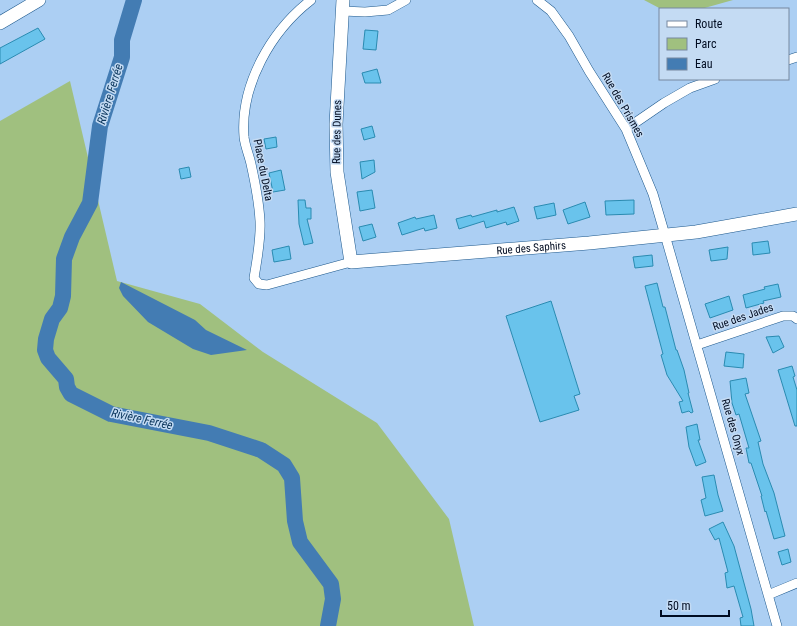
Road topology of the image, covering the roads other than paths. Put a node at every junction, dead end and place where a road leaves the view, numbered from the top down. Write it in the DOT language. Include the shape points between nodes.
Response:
graph roads {
  1 [pos="39,0"];
  2 [pos="311,0"];
  3 [pos="406,0"];
  4 [pos="537,0"];
  5 [pos="343,6"];
  6 [pos="0,23"];
  7 [pos="712,80"];
  8 [pos="626,129"];
  9 [pos="797,214"];
  10 [pos="665,235"];
  11 [pos="351,262"];
  12 [pos="267,285"];
  13 [pos="797,319"];
  14 [pos="697,345"];
  15 [pos="797,583"];
  16 [pos="768,595"];
  17 [pos="777,626"];
  1 -- 6 [label="street"];
  2 -- 12 [label="street, Place du Delta" via="280,30 259,63 246,102 244,137 256,185 260,221 254,278 259,284"];
  3 -- 5 [label="street" via="388,10"];
  4 -- 8 [label="street, Rue des Prismes" via="551,11 569,36"];
  5 -- 11 [label="street, Rue des Dunes" via="336,124 337,172"];
  7 -- 8 [label="street" via="690,88"];
  8 -- 10 [label="street, Rue des Prismes" via="648,181"];
  9 -- 10 [label="street, Rue des Saphirs"];
  10 -- 11 [label="street, Rue des Saphirs"];
  10 -- 14 [label="street, Rue des Onyx"];
  11 -- 12 [label="street, Rue des Saphirs"];
  13 -- 14 [label="street, Rue des Jades" via="793,316 783,316"];
  14 -- 16 [label="street, Rue des Onyx"];
  15 -- 16 [label="street"];
  16 -- 17 [label="street, Rue des Onyx"];
}
